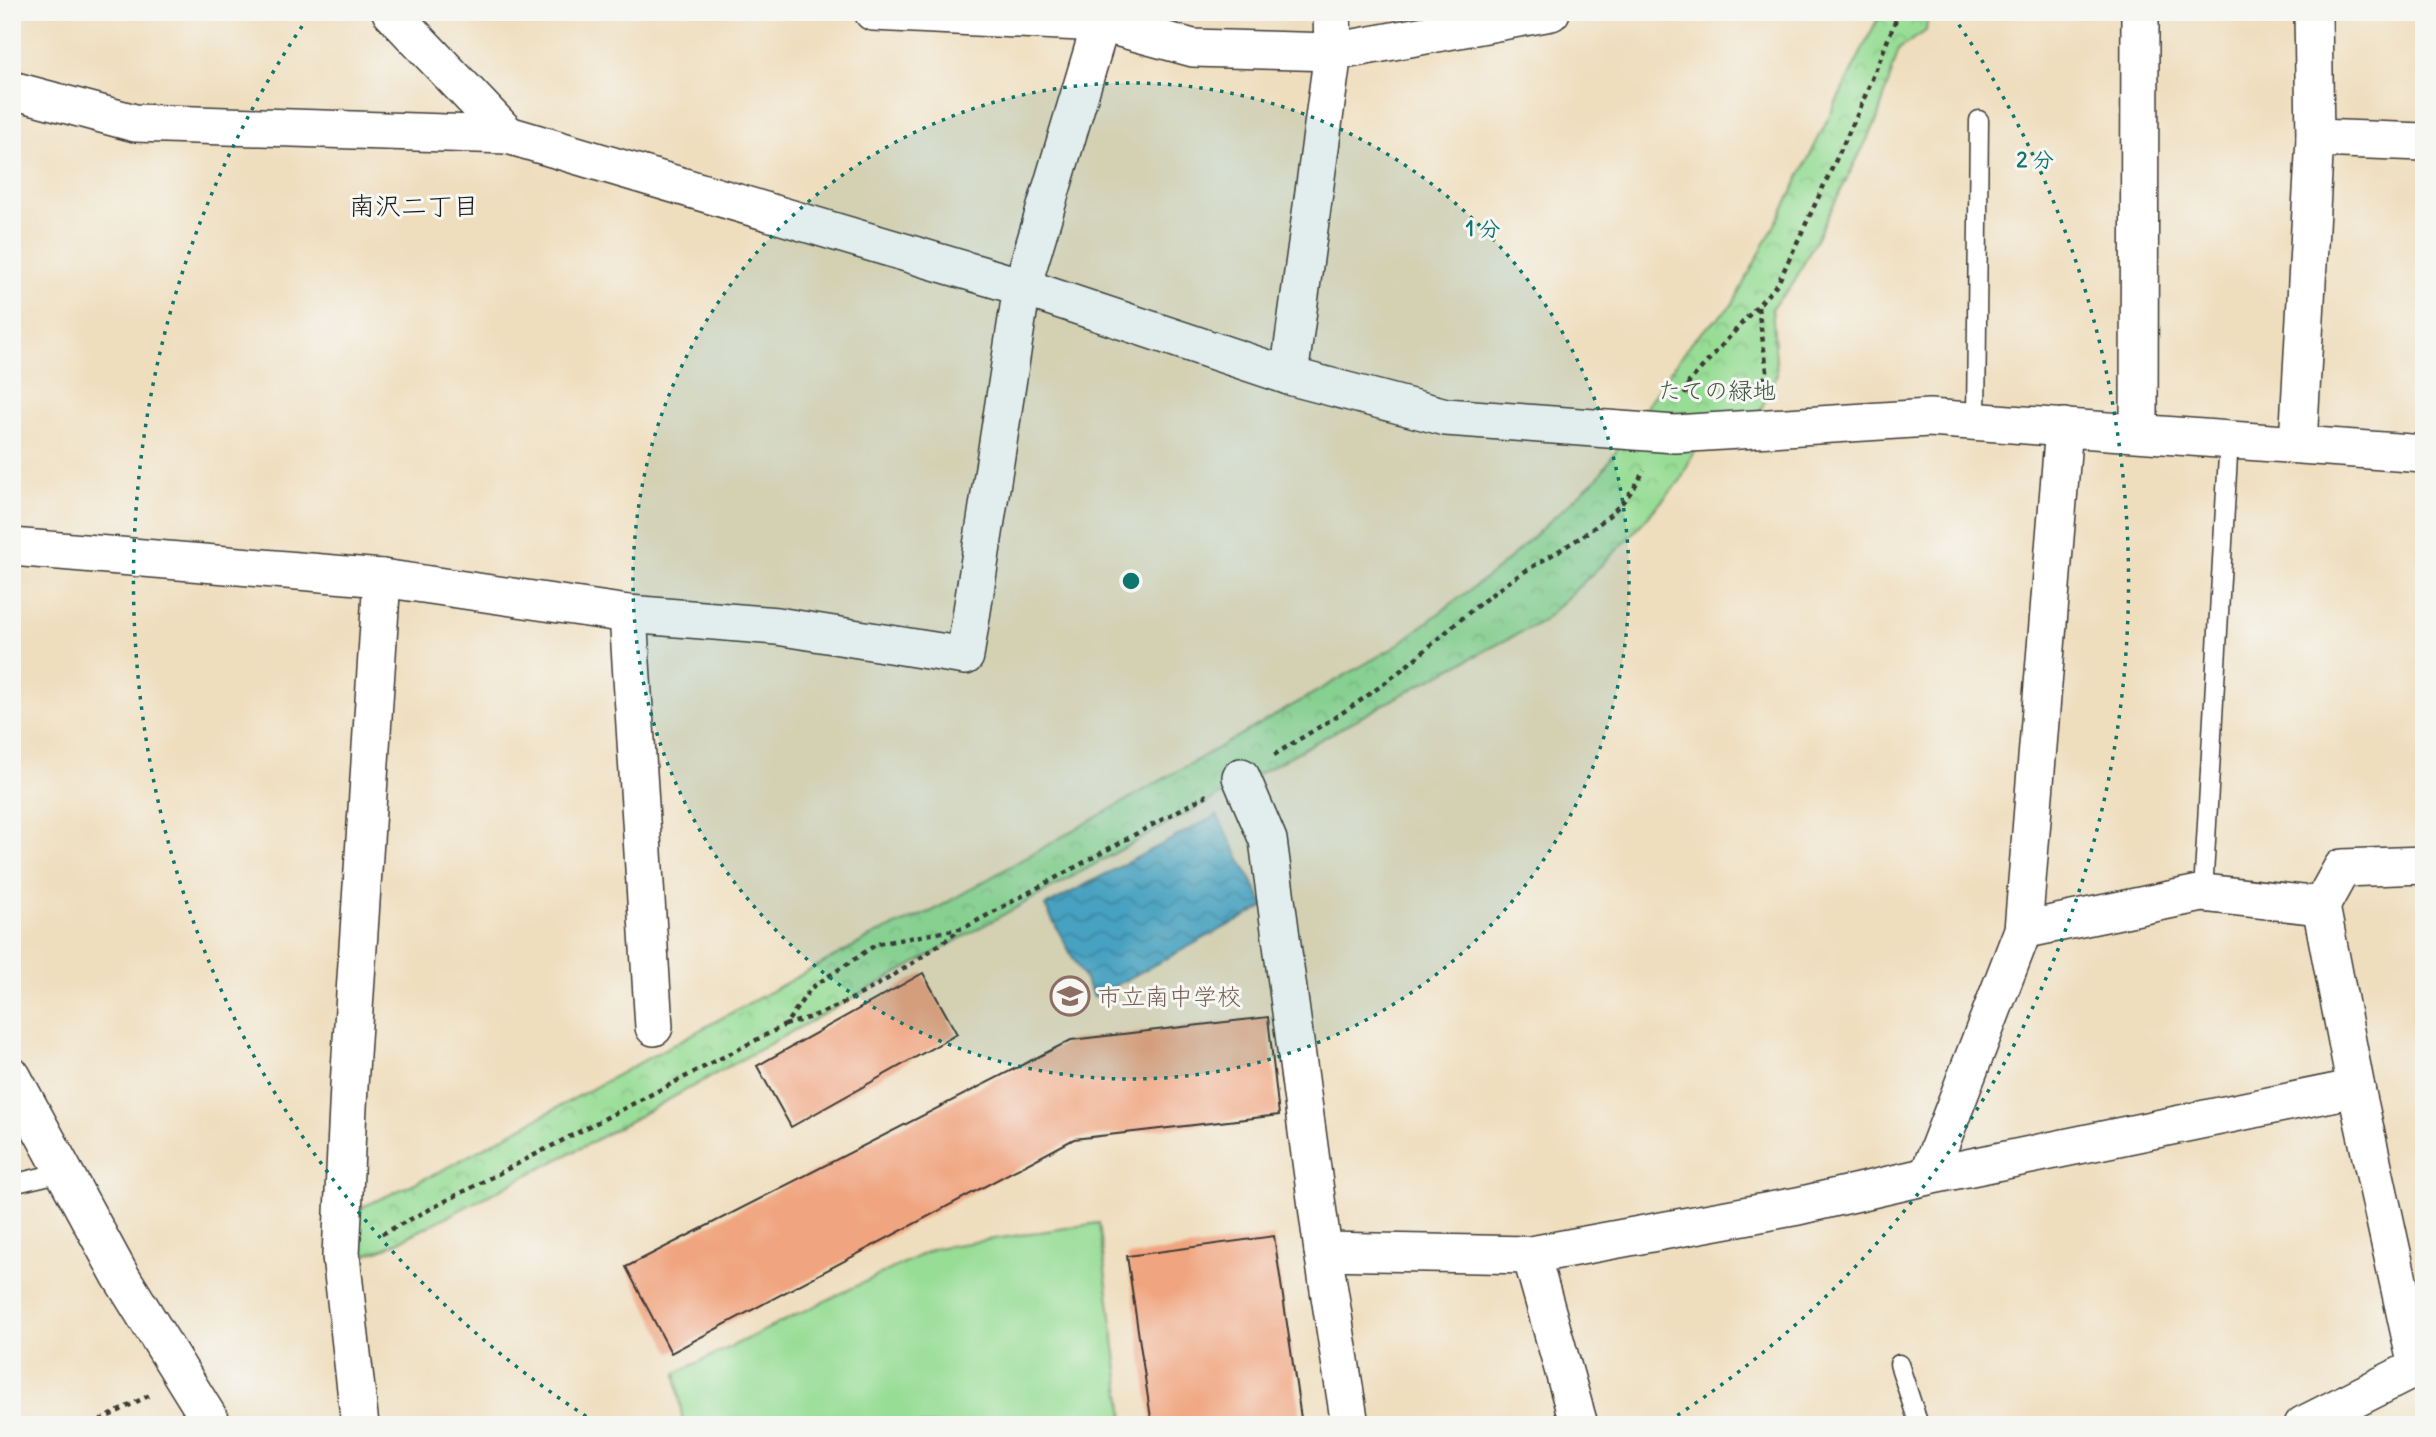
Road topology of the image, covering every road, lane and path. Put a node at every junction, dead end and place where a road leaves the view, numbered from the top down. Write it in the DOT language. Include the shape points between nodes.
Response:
graph roads {
  1 [pos="391,12"];
  2 [pos="873,12"];
  3 [pos="1332,12"];
  4 [pos="1551,12"];
  5 [pos="1899,12"];
  6 [pos="2140,12"];
  7 [pos="2312,12"];
  8 [pos="1101,18"];
  9 [pos="1333,52"];
  10 [pos="12,90"];
  11 [pos="1979,120"];
  12 [pos="508,135"];
  13 [pos="2315,138"];
  14 [pos="2424,142"];
  15 [pos="1022,287"];
  16 [pos="1758,306"];
  17 [pos="1289,376"];
  18 [pos="1683,403"];
  19 [pos="1976,422"];
  20 [pos="2064,428"];
  21 [pos="1746,429"];
  22 [pos="2139,432"];
  23 [pos="2230,439"];
  24 [pos="2298,444"];
  25 [pos="2424,454"];
  26 [pos="1648,461"];
  27 [pos="12,547"];
  28 [pos="382,578"];
  29 [pos="628,614"];
  30 [pos="1241,777"];
  31 [pos="2424,865"];
  32 [pos="2203,893"];
  33 [pos="2321,906"];
  34 [pos="964,928"];
  35 [pos="2023,930"];
  36 [pos="785,1025"];
  37 [pos="654,1027"];
  38 [pos="12,1076"];
  39 [pos="2356,1088"];
  40 [pos="63,1172"];
  41 [pos="1928,1176"];
  42 [pos="12,1184"];
  43 [pos="1323,1251"];
  44 [pos="1531,1255"];
  45 [pos="341,1256"];
  46 [pos="1899,1364"];
  47 [pos="2421,1365"];
  48 [pos="183,1378"];
  49 [pos="91,1425"];
  50 [pos="213,1425"];
  51 [pos="360,1425"];
  52 [pos="1350,1425"];
  53 [pos="1579,1425"];
  54 [pos="1919,1425"];
  55 [pos="2303,1425"];
  1 -- 12 [label="street"];
  2 -- 8 [label="street"];
  3 -- 9 [label="street"];
  4 -- 9 [label="street"];
  5 -- 16 [label="path" via="1859,111 1784,271"];
  6 -- 22 [label="street"];
  7 -- 13 [label="street"];
  8 -- 9 [label="street" via="1193,48"];
  8 -- 15 [label="street"];
  9 -- 17 [label="street"];
  10 -- 12 [label="street" via="135,123"];
  11 -- 19 [label="lane"];
  12 -- 15 [label="street"];
  13 -- 14 [label="street"];
  13 -- 24 [label="street"];
  15 -- 17 [label="street"];
  15 -- 29 [label="street" via="965,656 777,626"];
  16 -- 18 [label="path" via="1689,382"];
  16 -- 21 [label="path" via="1767,371"];
  17 -- 21 [label="street" via="1446,417 1675,434"];
  19 -- 20 [label="street"];
  19 -- 21 [label="street" via="1929,418"];
  20 -- 22 [label="street"];
  20 -- 35 [label="street"];
  22 -- 23 [label="street"];
  23 -- 24 [label="street"];
  23 -- 32 [label="lane"];
  24 -- 25 [label="street"];
  26 -- 30 [label="path" via="1635,488 1596,528 1508,583 1382,685"];
  27 -- 28 [label="street"];
  28 -- 29 [label="street"];
  28 -- 45 [label="street"];
  29 -- 37 [label="street"];
  30 -- 34 [label="path"];
  30 -- 43 [label="street" via="1268,841"];
  31 -- 33 [label="street" via="2342,869"];
  32 -- 33 [label="street"];
  32 -- 35 [label="street"];
  33 -- 39 [label="street"];
  34 -- 36 [label="path" via="912,965 815,1017"];
  34 -- 36 [label="path" via="877,944 811,988"];
  35 -- 41 [label="street"];
  36 -- 45 [label="path"];
  38 -- 40 [label="street"];
  39 -- 41 [label="street"];
  39 -- 47 [label="street"];
  40 -- 42 [label="lane"];
  40 -- 48 [label="street"];
  41 -- 44 [label="street" via="1798,1206"];
  43 -- 44 [label="street"];
  43 -- 52 [label="street"];
  44 -- 53 [label="street"];
  45 -- 51 [label="street"];
  46 -- 54 [label="lane"];
  47 -- 55 [label="street"];
  48 -- 49 [label="path"];
  48 -- 50 [label="street"];
}
